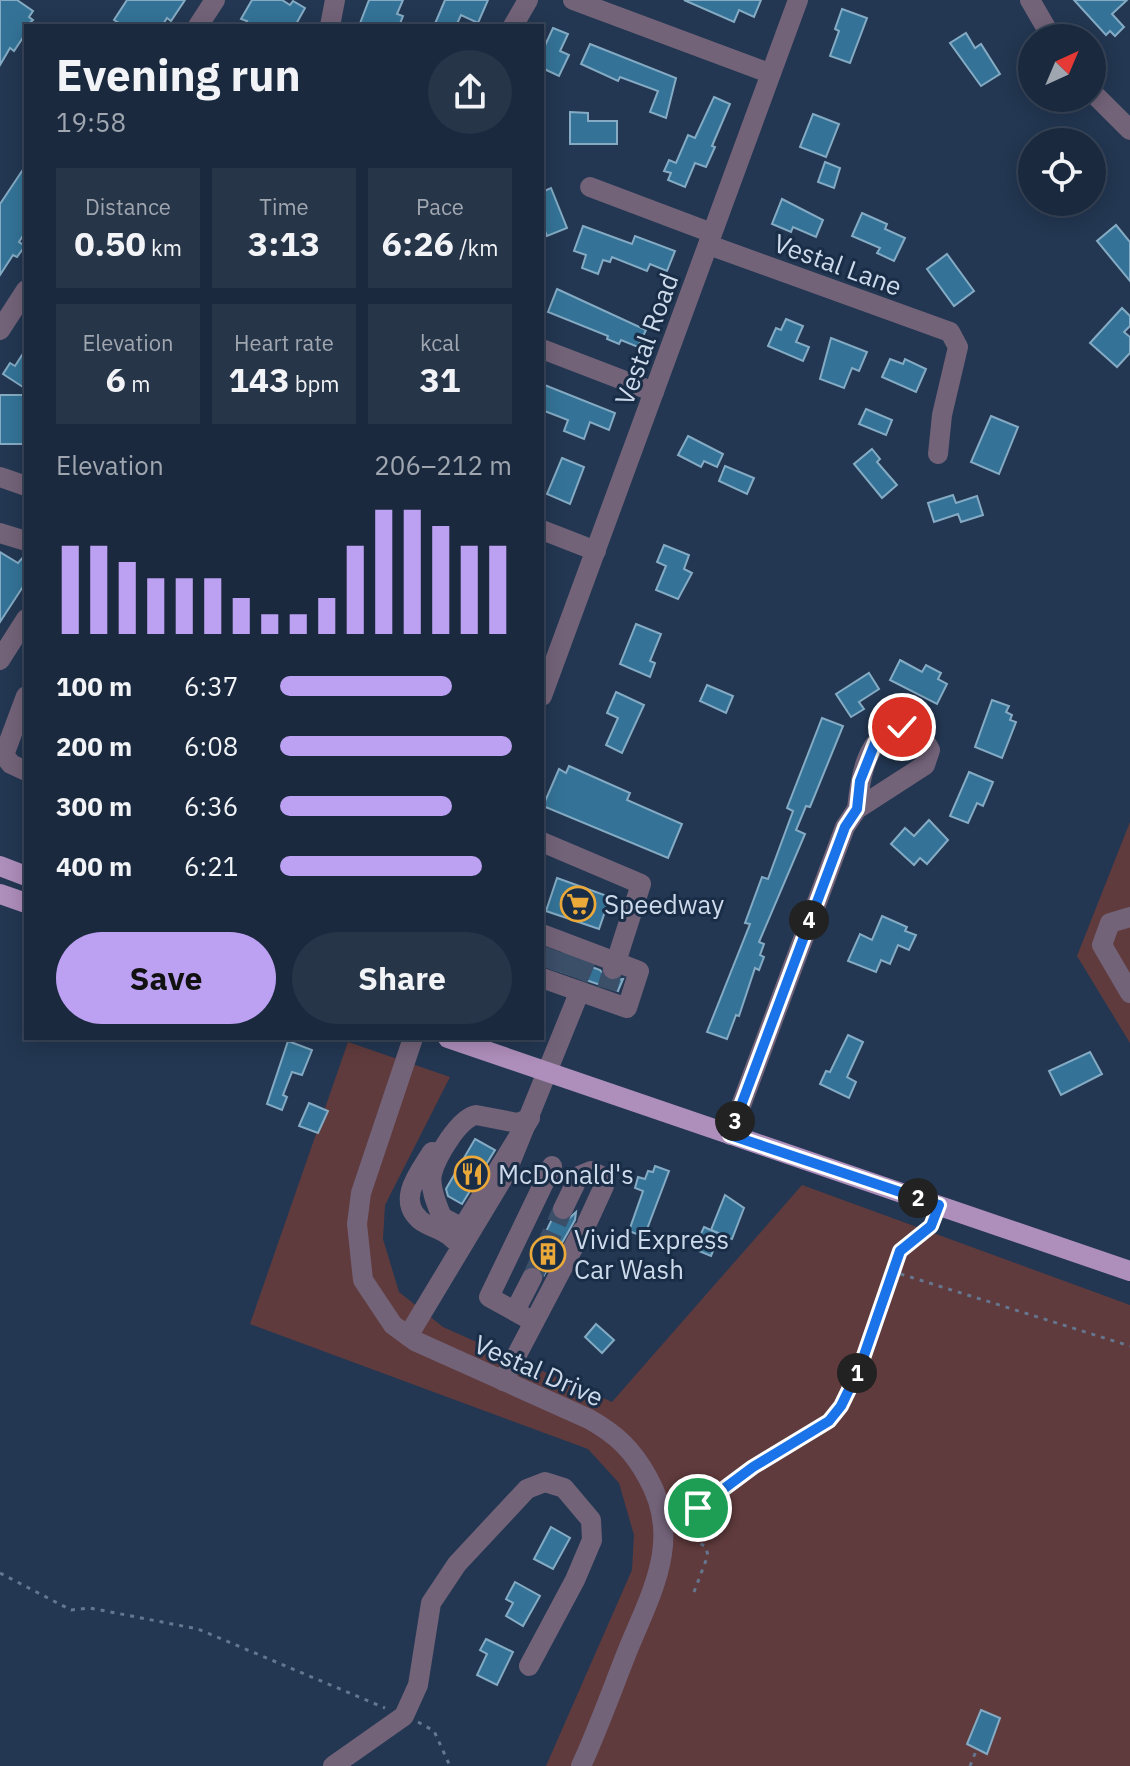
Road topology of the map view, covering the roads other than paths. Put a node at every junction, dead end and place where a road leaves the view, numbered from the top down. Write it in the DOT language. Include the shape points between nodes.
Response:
graph roads {
  1 [pos="215,0"];
  2 [pos="335,0"];
  3 [pos="528,0"];
  4 [pos="573,0"];
  5 [pos="798,0"];
  6 [pos="1030,0"];
  7 [pos="199,24"];
  8 [pos="330,24"];
  9 [pos="514,24"];
  10 [pos="1044,24"];
  11 [pos="769,73"];
  12 [pos="1106,106"];
  13 [pos="1130,130"];
  14 [pos="590,187"];
  15 [pos="710,239"];
  16 [pos="24,293"];
  17 [pos="0,330"];
  18 [pos="544,350"];
  19 [pos="654,392"];
  20 [pos="938,454"];
  21 [pos="0,477"];
  22 [pos="24,485"];
  23 [pos="544,531"];
  24 [pos="0,533"];
  25 [pos="24,540"];
  26 [pos="596,551"];
  27 [pos="24,622"];
  28 [pos="0,660"];
  29 [pos="544,691"];
  30 [pos="24,701"];
  31 [pos="24,770"];
  32 [pos="857,809"];
  33 [pos="544,843"];
  34 [pos="0,866"];
  35 [pos="24,875"];
  36 [pos="0,894"];
  37 [pos="24,902"];
  38 [pos="1130,917"];
  39 [pos="576,967"];
  40 [pos="1130,993"];
  41 [pos="412,1040"];
  42 [pos="454,1040"];
  43 [pos="545,1072"];
  44 [pos="530,1118"];
  45 [pos="730,1135"];
  46 [pos="552,1166"];
  47 [pos="563,1209"];
  48 [pos="455,1260"];
  49 [pos="1130,1271"];
  50 [pos="532,1278"];
  51 [pos="515,1311"];
  52 [pos="534,1322"];
  53 [pos="408,1336"];
  54 [pos="503,1381"];
  55 [pos="529,1666"];
  56 [pos="333,1766"];
  57 [pos="581,1766"];
  1 -- 7 [label="street"];
  2 -- 8 [label="street"];
  3 -- 9 [label="street"];
  4 -- 11 [label="street"];
  5 -- 11 [label="street, Vestal Road"];
  6 -- 10 [label="street"];
  11 -- 15 [label="street, Vestal Road"];
  12 -- 13 [label="street"];
  14 -- 15 [label="street, Vestal Lane"];
  15 -- 19 [label="street, Vestal Road"];
  15 -- 20 [label="street, Vestal Lane" via="950,332 958,347"];
  16 -- 17 [label="street"];
  18 -- 19 [label="street"];
  19 -- 26 [label="street, Vestal Road"];
  21 -- 22 [label="street"];
  23 -- 26 [label="street"];
  24 -- 25 [label="street"];
  26 -- 29 [label="street, Vestal Road"];
  27 -- 28 [label="street"];
  30 -- 31 [label="street" via="4,755"];
  32 -- 45 [label="street" via="845,827"];
  33 -- 39 [label="street" via="641,884"];
  34 -- 35 [label="main road"];
  36 -- 37 [label="main road"];
  38 -- 40 [label="street" via="1110,923 1102,945"];
  39 -- 43 [label="street"];
  41 -- 53 [label="street, Vestal Drive" via="361,1193 357,1224 363,1280 393,1325"];
  42 -- 43 [label="main road"];
  43 -- 44 [label="street"];
  43 -- 45 [label="main road"];
  44 -- 44 [label="street" via="466,1222 459,1226 442,1217 432,1172 460,1122 476,1115 518,1123"];
  44 -- 48 [label="street" via="506,1173"];
  44 -- 48 [label="street" via="481,1109 462,1112 414,1181 412,1210 453,1240"];
  45 -- 49 [label="main road"];
  46 -- 51 [label="street" via="489,1297"];
  47 -- 52 [label="street" via="579,1176 591,1171 601,1176 604,1186"];
  48 -- 53 [label="street"];
  50 -- 51 [label="street"];
  51 -- 52 [label="street"];
  52 -- 54 [label="street"];
  53 -- 54 [label="street, Vestal Drive"];
  54 -- 57 [label="street, Vestal Drive" via="614,1433 645,1472 664,1520 657,1577"];
  55 -- 56 [label="street" via="592,1540 591,1520 564,1488 545,1482 517,1499 457,1564 431,1603 418,1685 404,1716"];
}
